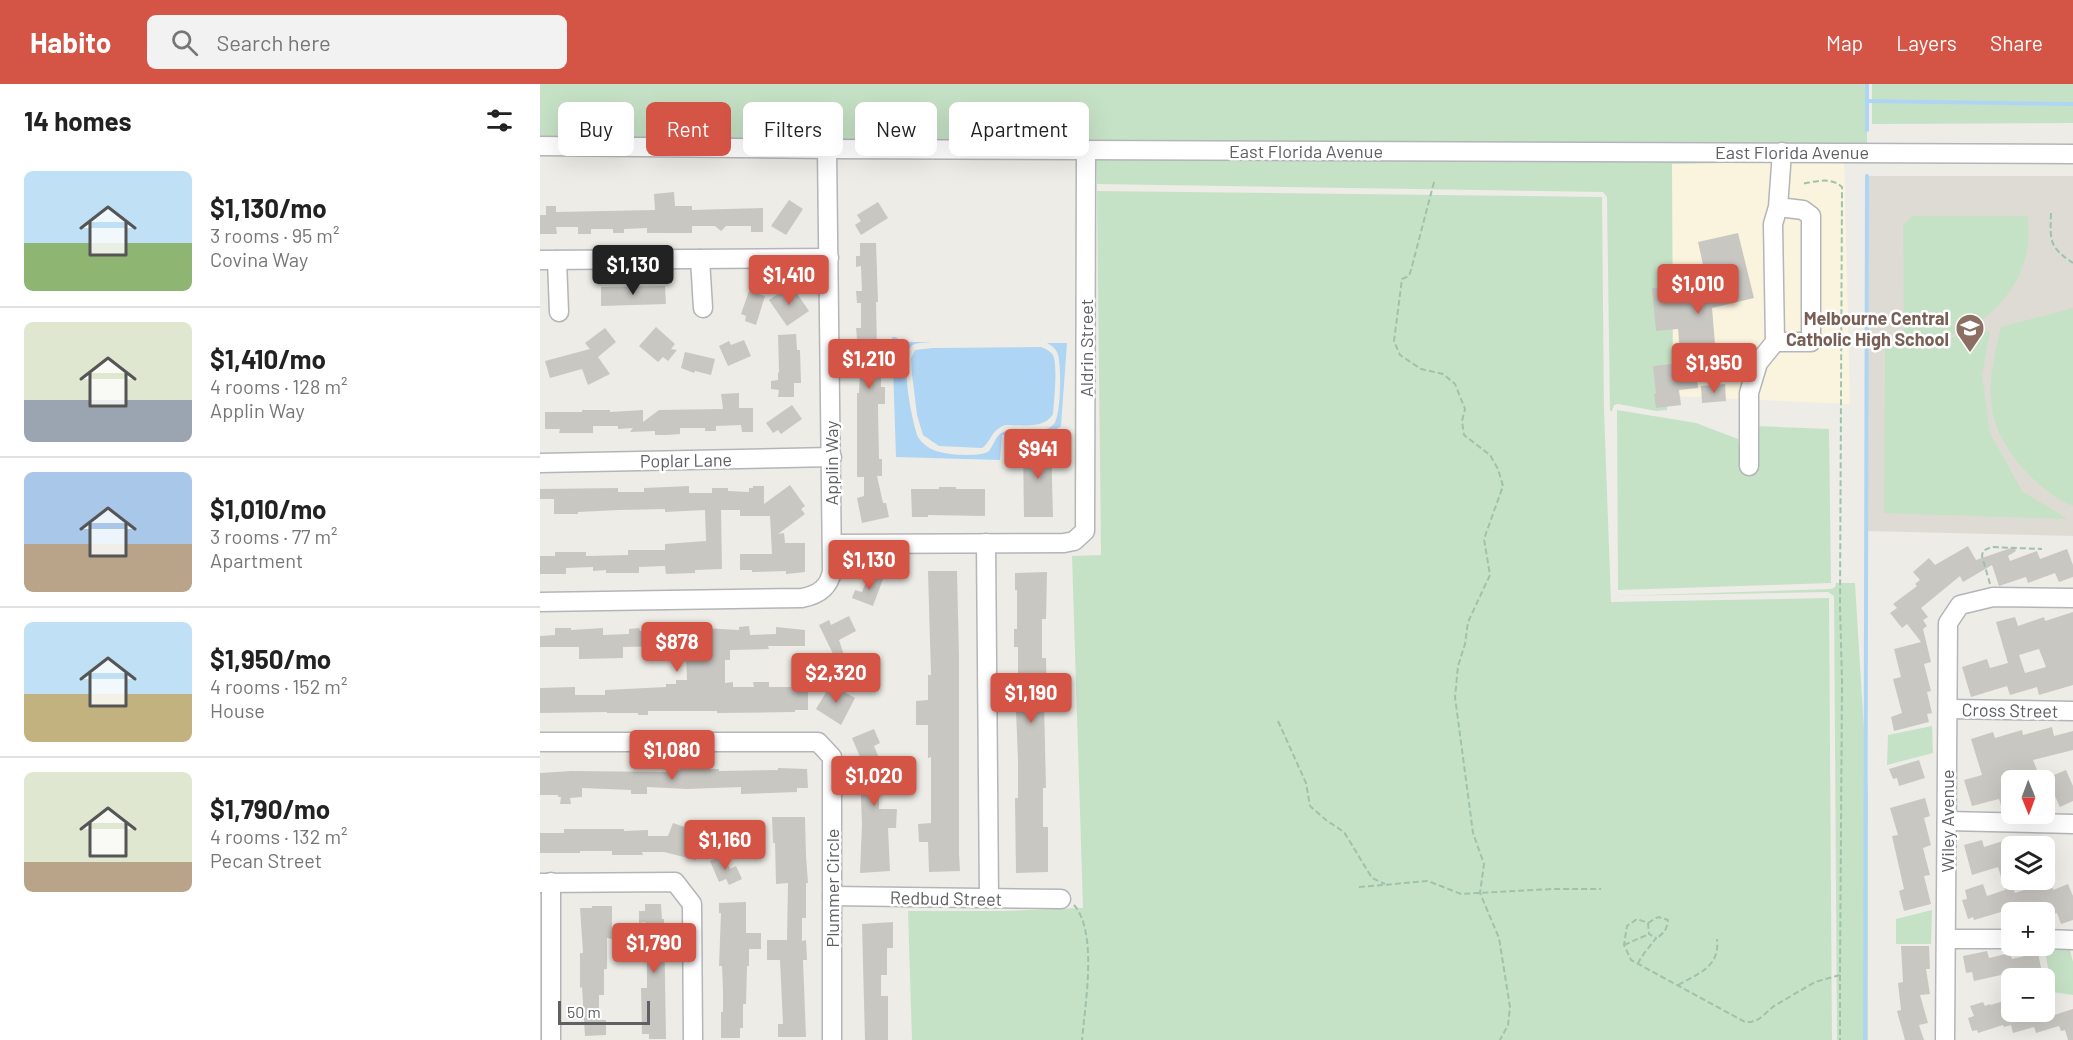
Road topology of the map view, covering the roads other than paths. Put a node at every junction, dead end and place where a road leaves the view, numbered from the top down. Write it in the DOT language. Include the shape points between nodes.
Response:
graph roads {
  1 [pos="540,146"];
  2 [pos="743,148"];
  3 [pos="843,149"];
  4 [pos="949,149"];
  5 [pos="1089,150"];
  6 [pos="1782,152"];
  7 [pos="2073,154"];
  8 [pos="827,156"];
  9 [pos="1086,156"];
  10 [pos="1778,207"];
  11 [pos="829,258"];
  12 [pos="700,259"];
  13 [pos="549,260"];
  14 [pos="703,308"];
  15 [pos="560,312"];
  16 [pos="1775,342"];
  17 [pos="832,457"];
  18 [pos="540,463"];
  19 [pos="1749,466"];
  20 [pos="986,543"];
  21 [pos="832,544"];
  22 [pos="2073,598"];
  23 [pos="540,602"];
  24 [pos="1948,709"];
  25 [pos="2073,711"];
  26 [pos="540,742"];
  27 [pos="1947,821"];
  28 [pos="2073,824"];
  29 [pos="546,883"];
  30 [pos="832,896"];
  31 [pos="989,898"];
  32 [pos="1061,899"];
  33 [pos="1946,939"];
  34 [pos="2001,939"];
  35 [pos="2055,939"];
  36 [pos="2073,940"];
  37 [pos="551,1040"];
  38 [pos="693,1040"];
  39 [pos="832,1040"];
  40 [pos="1945,1040"];
  1 -- 2 [label="street, East Florida Avenue"];
  3 -- 4 [label="street, East Florida Avenue"];
  5 -- 6 [label="street, East Florida Avenue"];
  6 -- 7 [label="street, East Florida Avenue"];
  6 -- 10 [label="street"];
  8 -- 11 [label="street, Applin Way"];
  9 -- 20 [label="street, Aldrin Street" via="1085,531 1074,541 1064,543"];
  10 -- 16 [label="street" via="1773,224"];
  10 -- 16 [label="street" via="1803,210 1811,216 1811,342"];
  11 -- 12 [label="street"];
  11 -- 17 [label="street, Applin Way"];
  12 -- 13 [label="street"];
  12 -- 14 [label="street"];
  13 -- 15 [label="street"];
  16 -- 19 [label="street" via="1758,363 1749,393"];
  17 -- 18 [label="street, Poplar Lane"];
  17 -- 21 [label="street, Applin Way"];
  20 -- 21 [label="street"];
  20 -- 31 [label="street"];
  21 -- 23 [label="street, Applin Way" via="831,578 827,586 811,597"];
  22 -- 24 [label="street, Wiley Avenue" via="1993,597 1960,605 1948,623"];
  24 -- 25 [label="street, Cross Street"];
  24 -- 27 [label="street, Wiley Avenue"];
  26 -- 30 [label="street, Plummer Circle" via="818,742 831,757"];
  27 -- 28 [label="street"];
  27 -- 33 [label="street, Wiley Avenue"];
  29 -- 37 [label="street"];
  29 -- 38 [label="street" via="675,882 692,904"];
  30 -- 31 [label="street, Redbud Street"];
  30 -- 39 [label="street, Plummer Circle"];
  31 -- 32 [label="street, Redbud Street"];
  33 -- 34 [label="street"];
  33 -- 40 [label="street, Wiley Avenue"];
  35 -- 36 [label="street"];
}
